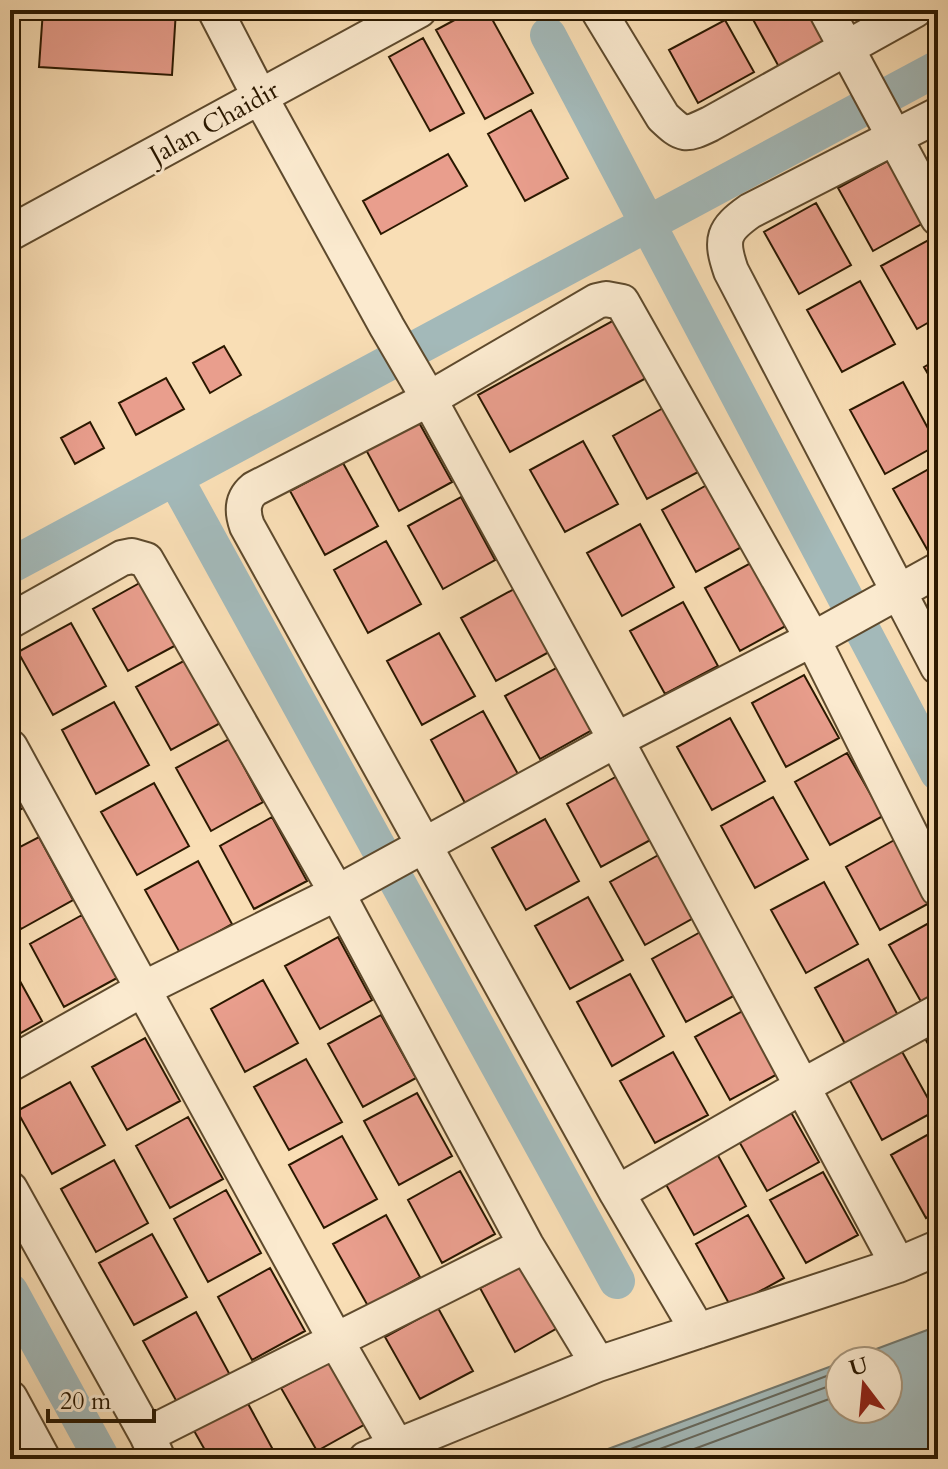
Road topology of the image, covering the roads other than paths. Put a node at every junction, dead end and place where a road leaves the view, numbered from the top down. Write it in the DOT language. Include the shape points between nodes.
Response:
graph roads {
  1 [pos="215,10"];
  2 [pos="419,10"];
  3 [pos="598,10"];
  4 [pos="826,10"];
  5 [pos="915,10"];
  6 [pos="853,59"];
  7 [pos="260,97"];
  8 [pos="938,115"];
  9 [pos="889,127"];
  10 [pos="938,218"];
  11 [pos="10,233"];
  12 [pos="423,388"];
  13 [pos="938,570"];
  14 [pos="890,597"];
  15 [pos="10,621"];
  16 [pos="819,635"];
  17 [pos="938,667"];
  18 [pos="616,740"];
  19 [pos="10,747"];
  20 [pos="418,848"];
  21 [pos="344,889"];
  22 [pos="938,889"];
  23 [pos="143,989"];
  24 [pos="938,1012"];
  25 [pos="10,1064"];
  26 [pos="803,1086"];
  27 [pos="10,1189"];
  28 [pos="617,1193"];
  29 [pos="526,1245"];
  30 [pos="938,1248"];
  31 [pos="898,1265"];
  32 [pos="698,1331"];
  33 [pos="335,1339"];
  34 [pos="598,1364"];
  35 [pos="10,1398"];
  36 [pos="152,1447"];
  37 [pos="382,1453"];
  38 [pos="43,1459"];
  1 -- 7 [label="street"];
  2 -- 7 [label="street, Jalan Chaidir"];
  3 -- 6 [label="street" via="663,117 687,133"];
  4 -- 6 [label="street"];
  5 -- 6 [label="street"];
  6 -- 9 [label="street"];
  7 -- 11 [label="street, Jalan Chaidir"];
  7 -- 12 [label="street"];
  8 -- 9 [label="street"];
  9 -- 10 [label="street"];
  9 -- 14 [label="street" via="750,211 727,230 724,240 731,271"];
  12 -- 16 [label="street" via="597,301 622,302"];
  12 -- 18 [label="street"];
  12 -- 20 [label="street" via="254,489 243,505 247,526"];
  13 -- 14 [label="street"];
  14 -- 16 [label="street"];
  14 -- 17 [label="street"];
  15 -- 21 [label="street" via="122,558 146,560"];
  16 -- 18 [label="street"];
  16 -- 22 [label="street"];
  18 -- 20 [label="street"];
  18 -- 26 [label="street"];
  19 -- 23 [label="street"];
  20 -- 21 [label="street"];
  20 -- 28 [label="street"];
  21 -- 23 [label="street"];
  21 -- 29 [label="street"];
  23 -- 25 [label="street"];
  23 -- 33 [label="street"];
  24 -- 26 [label="street"];
  26 -- 28 [label="street"];
  26 -- 31 [label="street"];
  27 -- 36 [label="street"];
  28 -- 32 [label="street"];
  29 -- 33 [label="street"];
  29 -- 34 [label="street"];
  30 -- 31 [label="street"];
  31 -- 32 [label="street"];
  32 -- 34 [label="street"];
  33 -- 36 [label="street"];
  33 -- 37 [label="street"];
  34 -- 37 [label="street"];
  35 -- 38 [label="street"];
}
